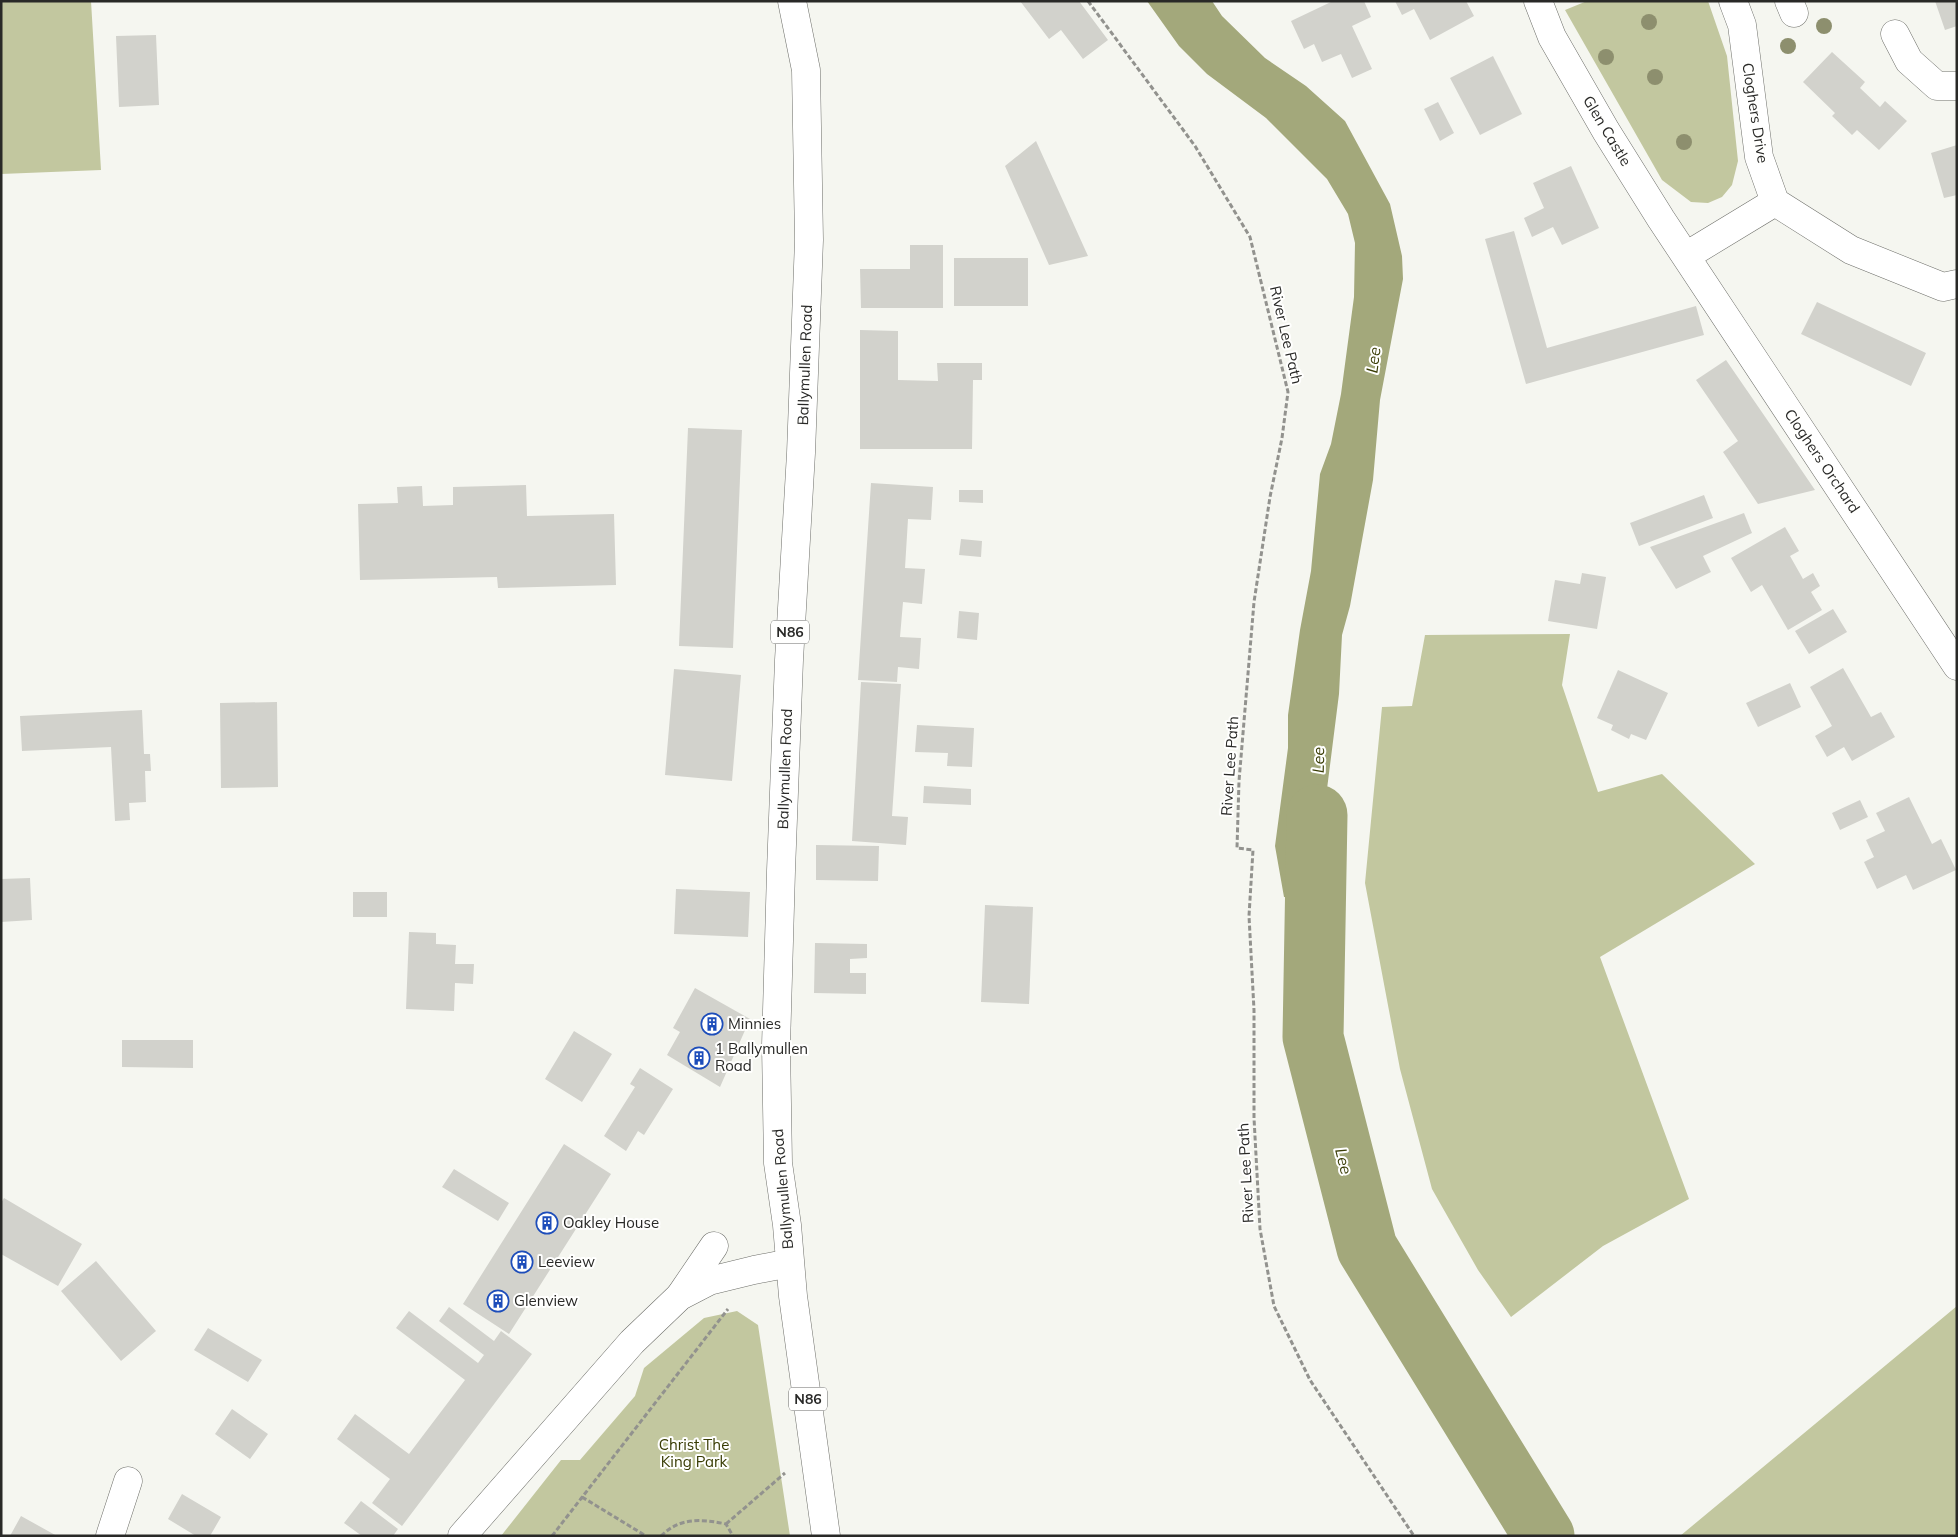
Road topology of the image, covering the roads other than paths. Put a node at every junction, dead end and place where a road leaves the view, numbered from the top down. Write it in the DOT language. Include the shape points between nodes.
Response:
graph roads {
  1 [pos="792,1"];
  2 [pos="1538,1"];
  3 [pos="1733,1"];
  4 [pos="1895,34"];
  5 [pos="1957,86"];
  6 [pos="1775,202"];
  7 [pos="1686,256"];
  8 [pos="1957,284"];
  9 [pos="1957,666"];
  10 [pos="714,1246"];
  11 [pos="790,1263"];
  12 [pos="680,1296"];
  13 [pos="128,1482"];
  14 [pos="110,1536"];
  15 [pos="462,1536"];
  16 [pos="826,1536"];
  1 -- 11 [label="main road, Ballymullen Road / N86" via="806,70 809,240 789,660 776,1046 778,1164"];
  2 -- 7 [label="main road, Glen Castle" via="1552,37 1606,131"];
  3 -- 6 [label="main road, Cloghers Drive" via="1742,25 1759,157"];
  4 -- 5 [label="main road" via="1909,61 1937,86"];
  6 -- 7 [label="main road"];
  6 -- 8 [label="main road" via="1851,250 1943,287"];
  7 -- 9 [label="main road, Cloghers Orchard"];
  10 -- 12 [label="main road"];
  11 -- 12 [label="main road" via="709,1282"];
  11 -- 16 [label="main road, Ballymullen Road / N86"];
  12 -- 15 [label="main road" via="632,1342"];
  13 -- 14 [label="main road"];
}
